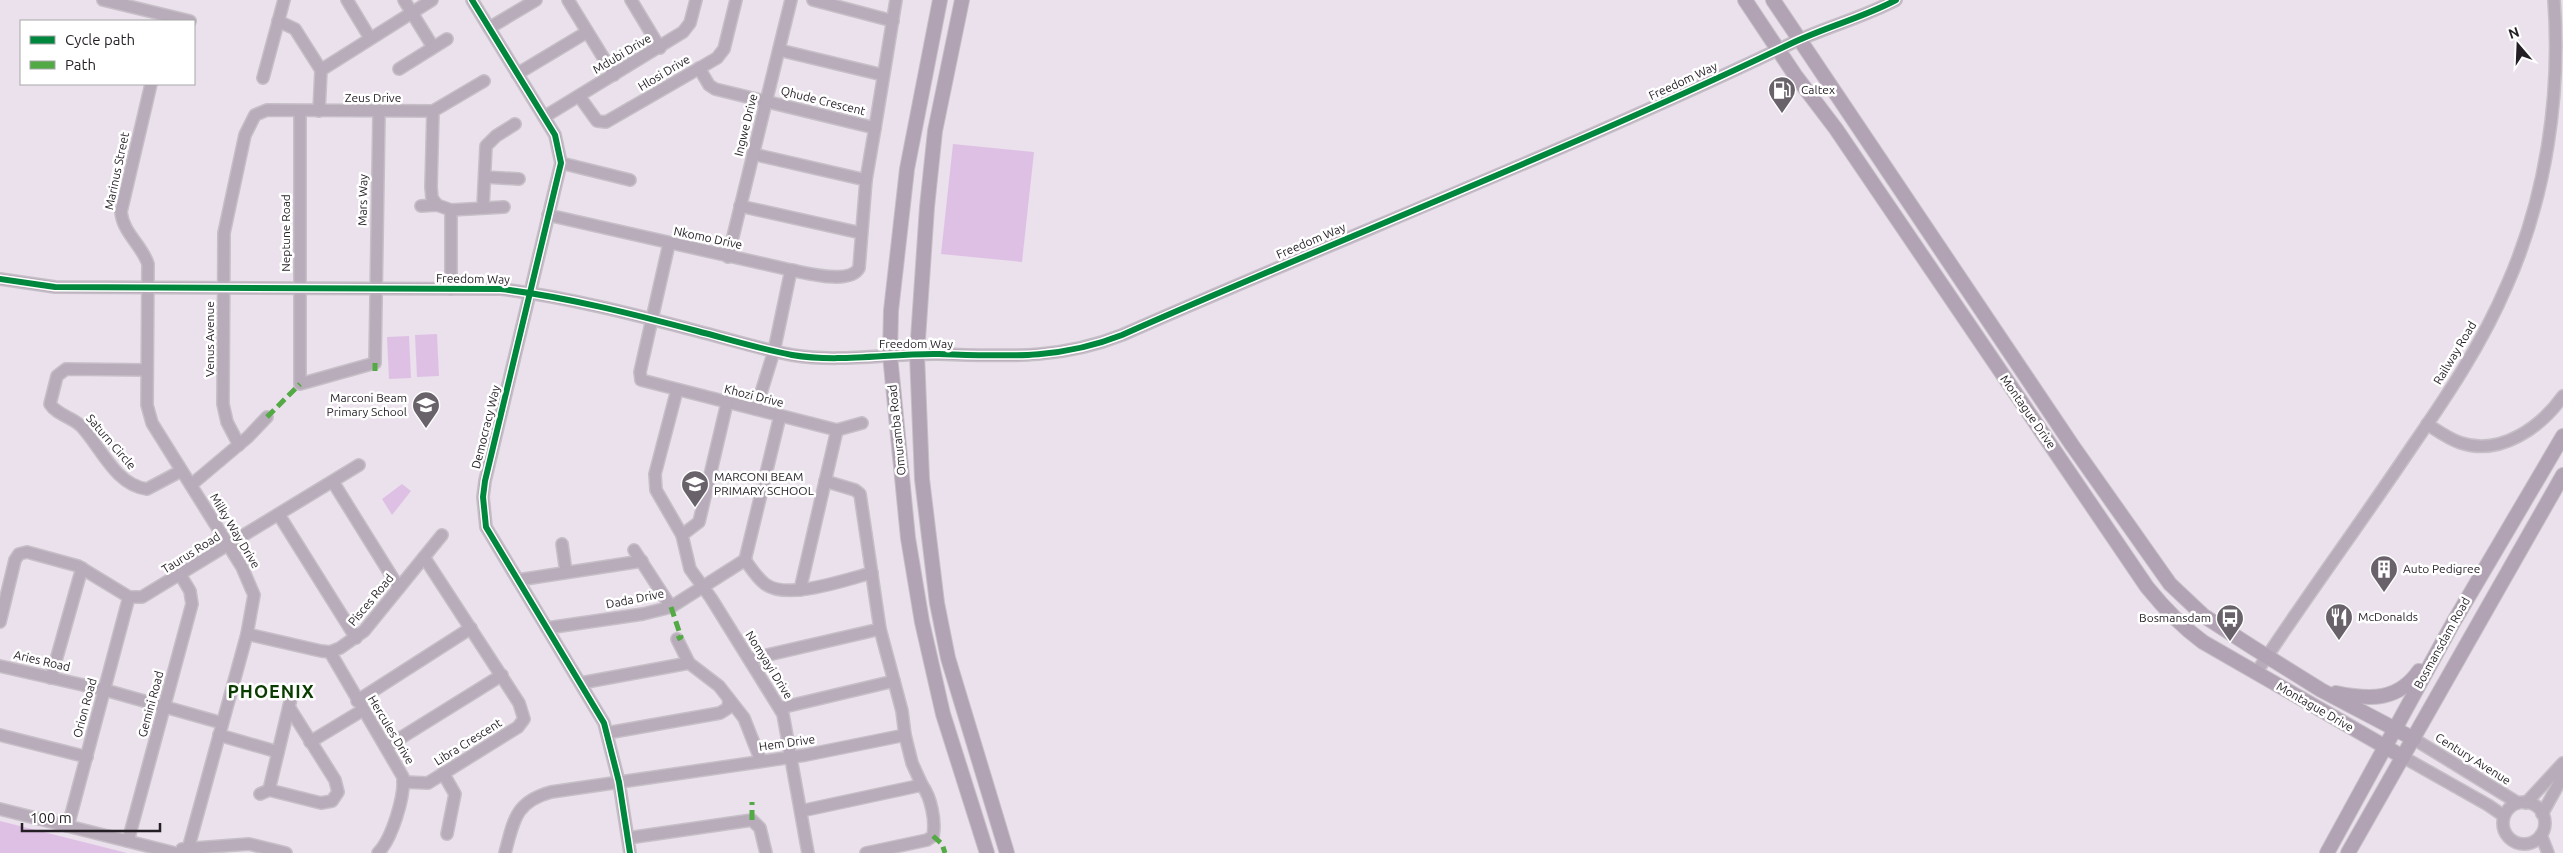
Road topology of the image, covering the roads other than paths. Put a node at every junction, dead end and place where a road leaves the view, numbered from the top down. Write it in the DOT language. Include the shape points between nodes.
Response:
graph roads {
  1 [pos="104,0"];
  2 [pos="284,0"];
  3 [pos="347,0"];
  4 [pos="404,0"];
  5 [pos="432,0"];
  6 [pos="472,0"];
  7 [pos="536,0"];
  8 [pos="568,0"];
  9 [pos="631,0"];
  10 [pos="696,0"];
  11 [pos="736,0"];
  12 [pos="791,0"];
  13 [pos="813,0"];
  14 [pos="896,0"];
  15 [pos="940,0"];
  16 [pos="962,0"];
  17 [pos="1745,0"];
  18 [pos="1773,0"];
  19 [pos="1896,0"];
  20 [pos="2554,0"];
  21 [pos="412,12"];
  22 [pos="167,19"];
  23 [pos="278,21"];
  24 [pos="893,21"];
  25 [pos="488,28"];
  26 [pos="587,32"];
  27 [pos="370,38"];
  28 [pos="447,39"];
  29 [pos="1800,39"];
  30 [pos="434,47"];
  31 [pos="660,48"];
  32 [pos="779,50"];
  33 [pos="1777,50"];
  34 [pos="699,68"];
  35 [pos="399,69"];
  36 [pos="320,70"];
  37 [pos="517,74"];
  38 [pos="614,75"];
  39 [pos="883,75"];
  40 [pos="263,78"];
  41 [pos="484,81"];
  42 [pos="151,85"];
  43 [pos="579,96"];
  44 [pos="766,101"];
  45 [pos="300,111"];
  46 [pos="319,111"];
  47 [pos="433,111"];
  48 [pos="379,112"];
  49 [pos="255,115"];
  50 [pos="544,117"];
  51 [pos="515,124"];
  52 [pos="875,128"];
  53 [pos="753,154"];
  54 [pos="561,163"];
  55 [pos="485,177"];
  56 [pos="519,179"];
  57 [pos="630,180"];
  58 [pos="866,180"];
  59 [pos="438,205"];
  60 [pos="421,206"];
  61 [pos="740,206"];
  62 [pos="483,207"];
  63 [pos="504,207"];
  64 [pos="451,210"];
  65 [pos="548,215"];
  66 [pos="861,234"];
  67 [pos="669,244"];
  68 [pos="728,257"];
  69 [pos="859,268"];
  70 [pos="790,270"];
  71 [pos="0,272"];
  72 [pos="0,279"];
  73 [pos="18,280"];
  74 [pos="149,287"];
  75 [pos="300,287"];
  76 [pos="224,288"];
  77 [pos="376,288"];
  78 [pos="451,289"];
  79 [pos="531,293"];
  80 [pos="653,320"];
  81 [pos="774,351"];
  82 [pos="917,354"];
  83 [pos="890,355"];
  84 [pos="147,370"];
  85 [pos="300,384"];
  86 [pos="677,390"];
  87 [pos="2563,396"];
  88 [pos="728,403"];
  89 [pos="756,409"];
  90 [pos="780,416"];
  91 [pos="267,417"];
  92 [pos="862,423"];
  93 [pos="2427,424"];
  94 [pos="836,430"];
  95 [pos="2563,436"];
  96 [pos="239,445"];
  97 [pos="359,465"];
  98 [pos="181,471"];
  99 [pos="2563,475"];
  100 [pos="825,481"];
  101 [pos="333,482"];
  102 [pos="191,485"];
  103 [pos="279,515"];
  104 [pos="682,534"];
  105 [pos="442,536"];
  106 [pos="562,544"];
  107 [pos="228,546"];
  108 [pos="634,550"];
  109 [pos="424,557"];
  110 [pos="745,560"];
  111 [pos="642,561"];
  112 [pos="82,568"];
  113 [pos="566,572"];
  114 [pos="872,573"];
  115 [pos="181,576"];
  116 [pos="518,580"];
  117 [pos="398,588"];
  118 [pos="702,588"];
  119 [pos="800,590"];
  120 [pos="129,597"];
  121 [pos="671,607"];
  122 [pos="0,622"];
  123 [pos="2453,623"];
  124 [pos="471,628"];
  125 [pos="547,628"];
  126 [pos="880,629"];
  127 [pos="246,634"];
  128 [pos="356,638"];
  129 [pos="677,639"];
  130 [pos="330,652"];
  131 [pos="2268,656"];
  132 [pos="750,659"];
  133 [pos="689,663"];
  134 [pos="0,666"];
  135 [pos="2256,673"];
  136 [pos="502,675"];
  137 [pos="51,678"];
  138 [pos="894,681"];
  139 [pos="581,683"];
  140 [pos="104,690"];
  141 [pos="2321,690"];
  142 [pos="729,699"];
  143 [pos="360,705"];
  144 [pos="164,706"];
  145 [pos="780,708"];
  146 [pos="222,723"];
  147 [pos="2395,728"];
  148 [pos="607,733"];
  149 [pos="0,735"];
  150 [pos="219,735"];
  151 [pos="905,735"];
  152 [pos="2414,739"];
  153 [pos="310,742"];
  154 [pos="386,747"];
  155 [pos="2393,751"];
  156 [pos="278,752"];
  157 [pos="87,757"];
  158 [pos="792,757"];
  159 [pos="761,761"];
  160 [pos="2563,763"];
  161 [pos="443,773"];
  162 [pos="2563,776"];
  163 [pos="404,782"];
  164 [pos="619,782"];
  165 [pos="922,785"];
  166 [pos="2522,803"];
  167 [pos="0,809"];
  168 [pos="801,811"];
  169 [pos="2542,814"];
  170 [pos="2504,816"];
  171 [pos="68,826"];
  172 [pos="447,834"];
  173 [pos="2541,834"];
  174 [pos="628,838"];
  175 [pos="128,841"];
  176 [pos="2526,848"];
  177 [pos="188,850"];
  178 [pos="173,852"];
  179 [pos="286,853"];
  180 [pos="378,853"];
  181 [pos="505,853"];
  182 [pos="630,853"];
  183 [pos="766,853"];
  184 [pos="808,853"];
  185 [pos="866,853"];
  186 [pos="987,853"];
  187 [pos="1007,853"];
  188 [pos="2327,853"];
  189 [pos="2348,853"];
  190 [pos="2548,853"];
  1 -- 22 [label="street"];
  2 -- 23 [label="street"];
  3 -- 27 [label="street"];
  4 -- 21 [label="street"];
  5 -- 21 [label="street"];
  6 -- 25 [label="street, Democracy Way"];
  7 -- 25 [label="street"];
  8 -- 26 [label="street"];
  9 -- 31 [label="street"];
  10 -- 31 [label="street, Mdubi Drive" via="687,28"];
  11 -- 34 [label="street, Hlosi Drive" via="724,49 717,58"];
  12 -- 32 [label="street, Ingwe Drive"];
  13 -- 24 [label="street"];
  14 -- 24 [label="street"];
  15 -- 83 [label="main road, Omuramba Road" via="907,169 891,311"];
  16 -- 82 [label="main road, Omuramba Road" via="935,131"];
  17 -- 33 [label="main road, Montague Drive"];
  18 -- 29 [label="main road, Montague Drive"];
  19 -- 29 [label="street, Freedom Way"];
  20 -- 93 [label="street, Railway Road" via="2555,69 2551,118 2538,190 2522,248 2474,354"];
  21 -- 27 [label="street"];
  21 -- 30 [label="street"];
  23 -- 36 [label="street" via="296,29"];
  23 -- 40 [label="street"];
  24 -- 39 [label="street"];
  25 -- 37 [label="street, Democracy Way"];
  26 -- 37 [label="street"];
  26 -- 38 [label="street"];
  27 -- 36 [label="street"];
  28 -- 30 [label="street"];
  29 -- 33 [label="street, Freedom Way"];
  29 -- 131 [label="main road, Montague Drive" via="2161,573 2204,616"];
  30 -- 35 [label="street"];
  31 -- 38 [label="street, Mdubi Drive"];
  32 -- 39 [label="street"];
  32 -- 44 [label="street, Ingwe Drive"];
  33 -- 82 [label="street, Freedom Way" via="1539,158 1110,340 1038,356"];
  33 -- 135 [label="main road, Montague Drive" via="1846,144 2157,600 2183,627"];
  34 -- 43 [label="street, Hlosi Drive" via="606,122 597,121"];
  34 -- 44 [label="street, Qhude Crescent" via="716,89"];
  36 -- 46 [label="street"];
  37 -- 50 [label="street, Democracy Way"];
  38 -- 43 [label="street, Mdubi Drive"];
  39 -- 52 [label="street"];
  41 -- 47 [label="street, Zeus Drive"];
  42 -- 74 [label="street, Marinus Street" via="121,212 125,228 145,255"];
  43 -- 50 [label="street, Mdubi Drive"];
  44 -- 52 [label="street, Qhude Crescent"];
  44 -- 53 [label="street, Ingwe Drive"];
  45 -- 46 [label="street, Zeus Drive"];
  45 -- 49 [label="street, Zeus Drive" via="267,110"];
  45 -- 75 [label="street, Neptune Road"];
  46 -- 48 [label="street, Zeus Drive"];
  47 -- 48 [label="street, Zeus Drive"];
  47 -- 59 [label="street" via="431,187 432,198"];
  48 -- 77 [label="street, Mars Way"];
  49 -- 76 [label="street, Venus Avenue" via="245,135 225,226"];
  50 -- 54 [label="street, Democracy Way" via="557,141"];
  51 -- 55 [label="street" via="486,146"];
  52 -- 58 [label="street, Qhude Crescent"];
  53 -- 58 [label="street"];
  53 -- 61 [label="street, Ingwe Drive"];
  54 -- 57 [label="street"];
  54 -- 65 [label="street, Democracy Way"];
  55 -- 56 [label="street"];
  55 -- 62 [label="street"];
  58 -- 66 [label="street, Qhude Crescent"];
  59 -- 60 [label="street"];
  59 -- 64 [label="street"];
  61 -- 66 [label="street"];
  61 -- 68 [label="street, Ingwe Drive"];
  62 -- 63 [label="street"];
  62 -- 64 [label="street"];
  64 -- 78 [label="street"];
  65 -- 67 [label="street, Nkomo Drive"];
  65 -- 79 [label="street, Democracy Way"];
  66 -- 69 [label="street, Qhude Crescent"];
  67 -- 68 [label="street, Nkomo Drive"];
  67 -- 80 [label="street"];
  68 -- 70 [label="street, Nkomo Drive"];
  69 -- 70 [label="street, Nkomo Drive" via="849,277"];
  70 -- 81 [label="street"];
  71 -- 73 [label="street, Freedom Way"];
  72 -- 73 [label="street, Freedom Way"];
  73 -- 74 [label="street, Freedom Way" via="55,287"];
  74 -- 76 [label="street, Freedom Way"];
  74 -- 84 [label="street, Milky Way Drive"];
  75 -- 76 [label="street, Freedom Way"];
  75 -- 77 [label="street, Freedom Way"];
  75 -- 85 [label="street, Neptune Road"];
  76 -- 96 [label="street, Venus Avenue" via="223,404 227,422"];
  77 -- 78 [label="street, Freedom Way"];
  77 -- 85 [label="street, Mars Way" via="375,363"];
  78 -- 79 [label="street, Freedom Way"];
  79 -- 80 [label="street, Freedom Way"];
  79 -- 116 [label="street, Democracy Way" via="482,497 486,527"];
  80 -- 81 [label="street, Freedom Way"];
  80 -- 86 [label="street, Khozi Drive" via="640,380"];
  81 -- 83 [label="street, Freedom Way" via="812,357"];
  81 -- 89 [label="street"];
  82 -- 83 [label="street, Freedom Way"];
  82 -- 187 [label="main road, Omuramba Road" via="922,479 937,603 962,711"];
  83 -- 186 [label="main road, Omuramba Road" via="908,538 922,622 943,714"];
  84 -- 98 [label="street, Milky Way Drive" via="149,416"];
  84 -- 98 [label="street, Saturn Circle" via="66,369 57,376 50,404 82,427 116,472 131,484 146,489"];
  86 -- 88 [label="street, Khozi Drive"];
  86 -- 104 [label="street, Nomyayi Drive" via="655,484 659,497"];
  87 -- 93 [label="street" via="2530,429 2494,445 2460,443"];
  88 -- 89 [label="street, Khozi Drive"];
  88 -- 104 [label="street" via="700,522"];
  89 -- 90 [label="street, Khozi Drive"];
  90 -- 94 [label="street, Khozi Drive"];
  90 -- 110 [label="street"];
  91 -- 96 [label="street"];
  92 -- 94 [label="street, Khozi Drive"];
  93 -- 131 [label="street, Railway Road"];
  94 -- 100 [label="street"];
  95 -- 123 [label="main road, Bosmansdam Road"];
  96 -- 102 [label="street"];
  97 -- 101 [label="street, Taurus Road"];
  98 -- 102 [label="street, Milky Way Drive"];
  99 -- 152 [label="main road, Bosmansdam Road"];
  100 -- 114 [label="street" via="860,494"];
  100 -- 119 [label="street"];
  101 -- 103 [label="street, Taurus Road"];
  101 -- 117 [label="street"];
  102 -- 107 [label="street, Milky Way Drive"];
  103 -- 107 [label="street, Taurus Road"];
  103 -- 128 [label="street"];
  104 -- 118 [label="street, Nomyayi Drive" via="690,569"];
  105 -- 109 [label="street, Pisces Road"];
  106 -- 113 [label="street"];
  107 -- 115 [label="street, Taurus Road"];
  107 -- 127 [label="street, Milky Way Drive" via="250,582 254,595"];
  108 -- 111 [label="street"];
  109 -- 117 [label="street, Pisces Road"];
  109 -- 124 [label="street, Libra Crescent"];
  110 -- 118 [label="street, Dada Drive"];
  110 -- 119 [label="street" via="766,585 782,591"];
  111 -- 113 [label="street"];
  111 -- 121 [label="street"];
  112 -- 120 [label="street"];
  112 -- 122 [label="street" via="27,552 19,554"];
  112 -- 137 [label="street"];
  113 -- 116 [label="street"];
  114 -- 119 [label="street"];
  114 -- 126 [label="street"];
  115 -- 120 [label="street, Taurus Road" via="150,594"];
  115 -- 144 [label="street, Gemini Road" via="190,590 192,604"];
  116 -- 125 [label="street, Democracy Way"];
  117 -- 128 [label="street, Pisces Road"];
  118 -- 121 [label="street, Dada Drive"];
  118 -- 132 [label="street, Nomyayi Drive"];
  120 -- 140 [label="street, Orion Road"];
  121 -- 125 [label="street, Dada Drive"];
  123 -- 141 [label="main road" via="2417,674 2398,692 2368,698"];
  123 -- 147 [label="main road, Bosmansdam Road"];
  124 -- 136 [label="street, Libra Crescent"];
  124 -- 143 [label="street"];
  125 -- 139 [label="street, Democracy Way"];
  126 -- 132 [label="street"];
  126 -- 138 [label="street"];
  127 -- 130 [label="street"];
  127 -- 146 [label="street, Milky Way Drive"];
  128 -- 130 [label="street, Pisces Road"];
  129 -- 133 [label="street"];
  130 -- 143 [label="street, Hercules Drive"];
  131 -- 135 [label="street, Railway Road"];
  131 -- 141 [label="main road, Montague Drive"];
  132 -- 145 [label="street, Nomyayi Drive"];
  133 -- 139 [label="street"];
  133 -- 142 [label="street" via="719,686"];
  134 -- 137 [label="street, Aries Road"];
  135 -- 155 [label="main road, Montague Drive"];
  136 -- 154 [label="street"];
  136 -- 161 [label="street, Libra Crescent" via="522,709 524,719 521,724"];
  137 -- 140 [label="street, Aries Road"];
  138 -- 145 [label="street"];
  138 -- 151 [label="street"];
  139 -- 148 [label="street, Democracy Way" via="598,710"];
  140 -- 144 [label="street, Aries Road"];
  140 -- 157 [label="street, Orion Road"];
  141 -- 147 [label="main road, Montague Drive"];
  142 -- 148 [label="street" via="728,708 720,713"];
  142 -- 159 [label="street" via="746,724"];
  143 -- 153 [label="street"];
  143 -- 154 [label="street, Hercules Drive"];
  144 -- 146 [label="street, Aries Road"];
  144 -- 175 [label="street, Gemini Road"];
  145 -- 158 [label="street, Nomyayi Drive"];
  146 -- 150 [label="street, Milky Way Drive"];
  147 -- 152 [label="main road, Montague Drive"];
  147 -- 155 [label="main road, Bosmansdam Road"];
  148 -- 164 [label="street, Democracy Way"];
  149 -- 157 [label="street"];
  150 -- 156 [label="street"];
  150 -- 177 [label="street, Milky Way Drive"];
  151 -- 158 [label="street, Hem Drive"];
  151 -- 165 [label="street"];
  152 -- 155 [label="main road, Bosmansdam Road"];
  152 -- 166 [label="street, Century Avenue"];
  153 -- 156 [label="street" via="290,702"];
  153 -- 156 [label="street" via="336,780 335,798 328,803 265,792"];
  154 -- 163 [label="street, Hercules Drive"];
  155 -- 170 [label="street"];
  155 -- 188 [label="main road" via="2352,820"];
  155 -- 189 [label="main road, Bosmansdam Road"];
  157 -- 171 [label="street, Orion Road"];
  158 -- 159 [label="street, Hem Drive"];
  158 -- 168 [label="street, Nomyayi Drive"];
  159 -- 164 [label="street, Hem Drive"];
  160 -- 166 [label="street"];
  161 -- 163 [label="street, Libra Crescent" via="424,784"];
  161 -- 172 [label="street" via="455,794"];
  162 -- 169 [label="street"];
  163 -- 180 [label="street, Hercules Drive" via="392,830"];
  164 -- 174 [label="street, Democracy Way"];
  164 -- 181 [label="street, Hem Drive" via="536,796 518,810"];
  165 -- 168 [label="street"];
  165 -- 185 [label="street" via="929,802 933,836"];
  166 -- 169 [label="street" via="2535,806"];
  166 -- 170 [label="street" via="2508,809"];
  167 -- 171 [label="street"];
  168 -- 184 [label="street, Nomyayi Drive"];
  169 -- 173 [label="street"];
  170 -- 176 [label="street" via="2506,834"];
  171 -- 175 [label="street"];
  173 -- 176 [label="street"];
  173 -- 190 [label="street"];
  174 -- 182 [label="street, Democracy Way"];
  174 -- 183 [label="street" via="752,820 760,828"];
  175 -- 178 [label="street"];
  177 -- 178 [label="street"];
  177 -- 179 [label="street" via="249,844"];
}
